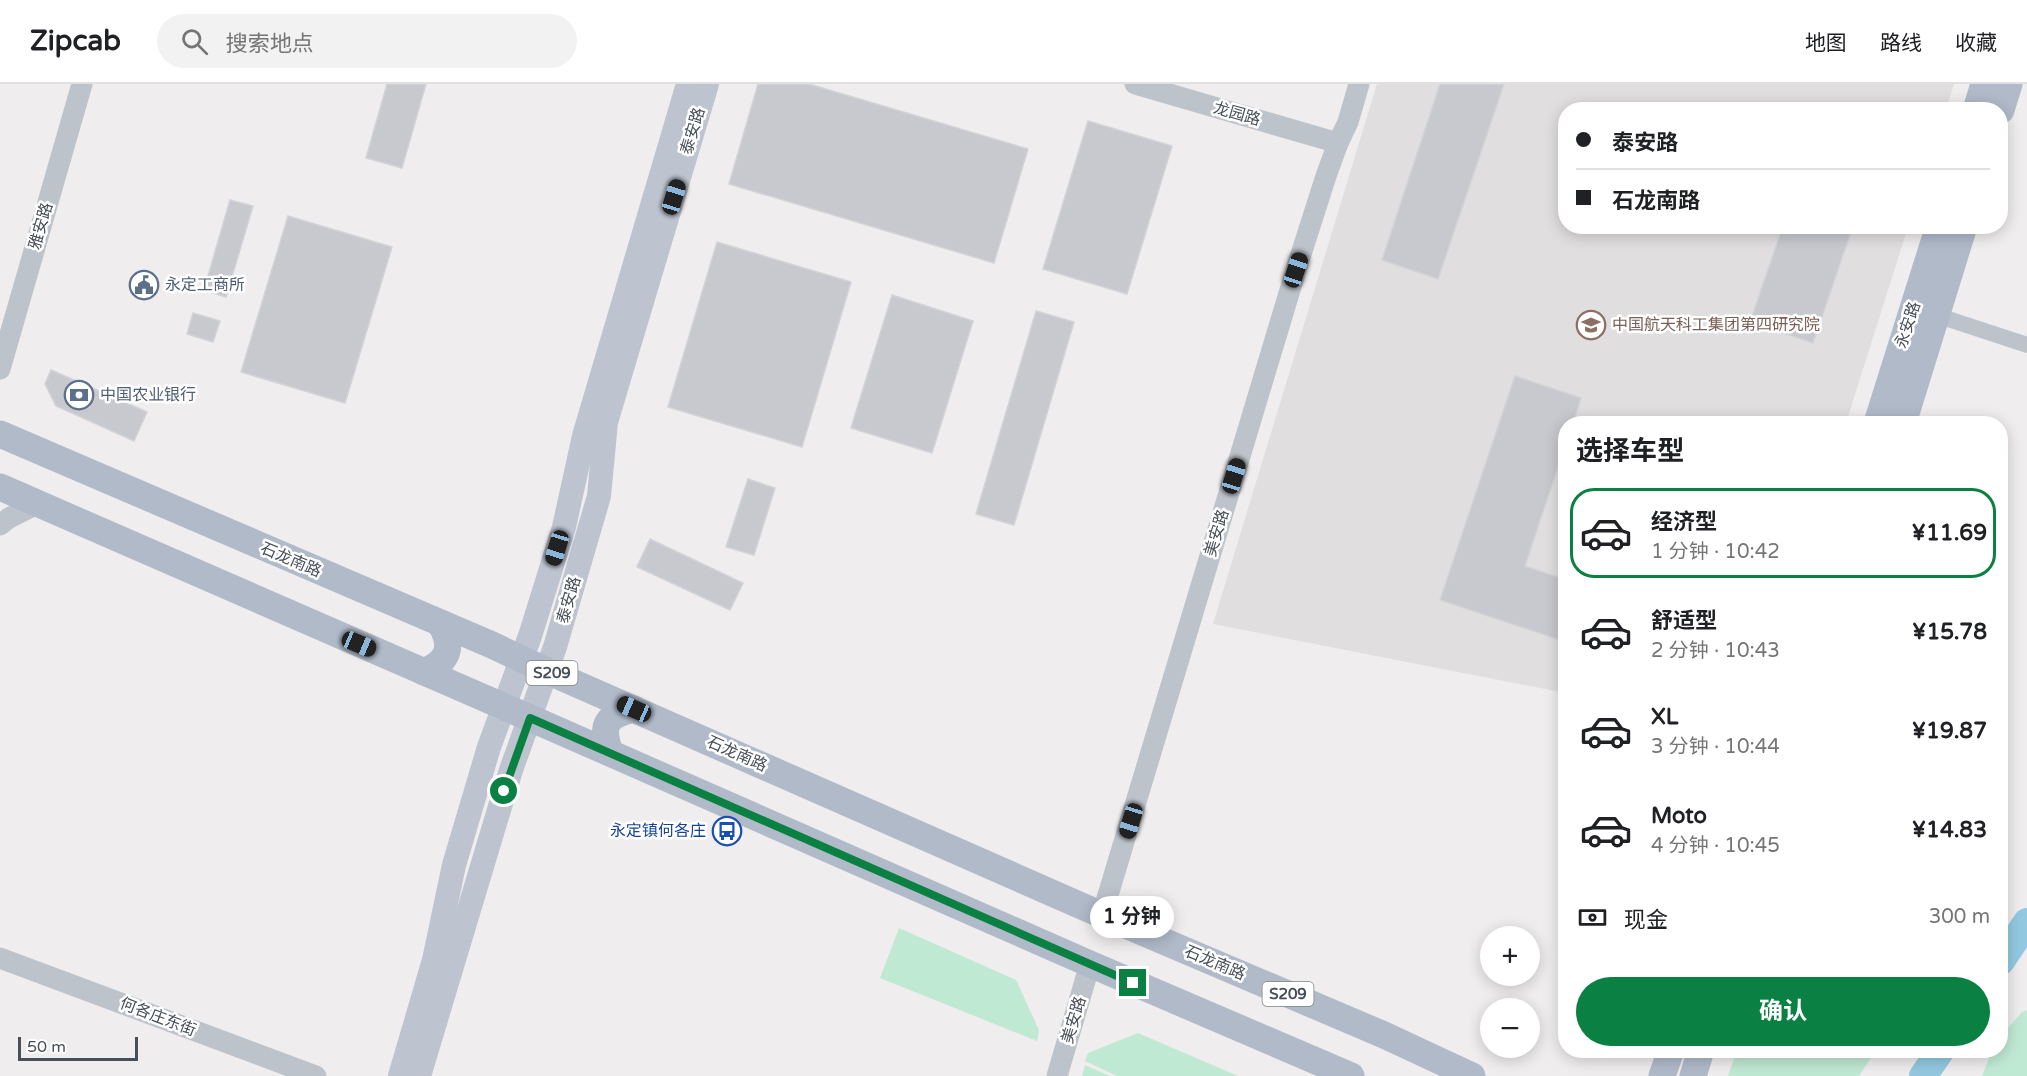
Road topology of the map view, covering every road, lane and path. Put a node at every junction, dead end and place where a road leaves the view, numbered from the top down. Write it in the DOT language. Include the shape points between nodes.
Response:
graph roads {
  1 [pos="82,84"];
  2 [pos="688,84"];
  3 [pos="707,84"];
  4 [pos="1135,84"];
  5 [pos="1359,84"];
  6 [pos="1984,84"];
  7 [pos="2009,84"];
  8 [pos="1978,102"];
  9 [pos="2003,102"];
  10 [pos="1338,143"];
  11 [pos="1936,234"];
  12 [pos="1961,234"];
  13 [pos="1936,315"];
  14 [pos="2027,345"];
  15 [pos="0,369"];
  16 [pos="1878,416"];
  17 [pos="1905,416"];
  18 [pos="0,434"];
  19 [pos="0,487"];
  20 [pos="37,504"];
  21 [pos="0,525"];
  22 [pos="440,623"];
  23 [pos="522,659"];
  24 [pos="547,671"];
  25 [pos="424,672"];
  26 [pos="505,707"];
  27 [pos="634,709"];
  28 [pos="530,718"];
  29 [pos="610,753"];
  30 [pos="1102,915"];
  31 [pos="0,958"];
  32 [pos="1090,964"];
  33 [pos="1668,1058"];
  34 [pos="1699,1058"];
  35 [pos="316,1076"];
  36 [pos="400,1076"];
  37 [pos="420,1076"];
  38 [pos="1057,1076"];
  39 [pos="1351,1076"];
  40 [pos="1472,1076"];
  41 [pos="1662,1076"];
  42 [pos="1693,1076"];
  1 -- 15 [label="street, 雅安路"];
  2 -- 23 [label="main road, 泰安路" via="584,436 564,527"];
  3 -- 24 [label="main road, 泰安路" via="606,422 599,496"];
  4 -- 10 [label="street, 龙园路"];
  5 -- 10 [label="street, 美安路"];
  6 -- 8 [label="main road"];
  7 -- 9 [label="main road"];
  10 -- 30 [label="street, 美安路" via="1296,270"];
  11 -- 16 [label="main road, 永安路"];
  12 -- 13 [label="main road, 永安路"];
  13 -- 14 [label="street"];
  13 -- 17 [label="main road, 永安路"];
  18 -- 22 [label="main road, 石龙南路 / S209"];
  19 -- 20 [label="main road"];
  20 -- 21 [label="street"];
  20 -- 25 [label="main road"];
  22 -- 23 [label="main road, 石龙南路 / S209"];
  22 -- 25 [label="main road" via="447,634 448,648 435,667"];
  23 -- 24 [label="main road, 石龙南路 / S209"];
  23 -- 26 [label="main road, 泰安路"];
  24 -- 27 [label="main road, 石龙南路 / S209"];
  24 -- 28 [label="main road, 泰安路"];
  25 -- 26 [label="main road"];
  26 -- 28 [label="main road"];
  26 -- 36 [label="main road, 泰安路" via="454,865 434,960"];
  27 -- 29 [label="main road" via="609,719 604,731"];
  27 -- 30 [label="main road, 石龙南路 / S209"];
  28 -- 29 [label="main road"];
  28 -- 37 [label="main road, 泰安路"];
  29 -- 32 [label="main road"];
  30 -- 40 [label="main road, 石龙南路 / S209"];
  31 -- 35 [label="street, 何各庄东街"];
  32 -- 38 [label="street, 美安路"];
  32 -- 39 [label="main road"];
  33 -- 41 [label="main road"];
  34 -- 42 [label="main road"];
}
